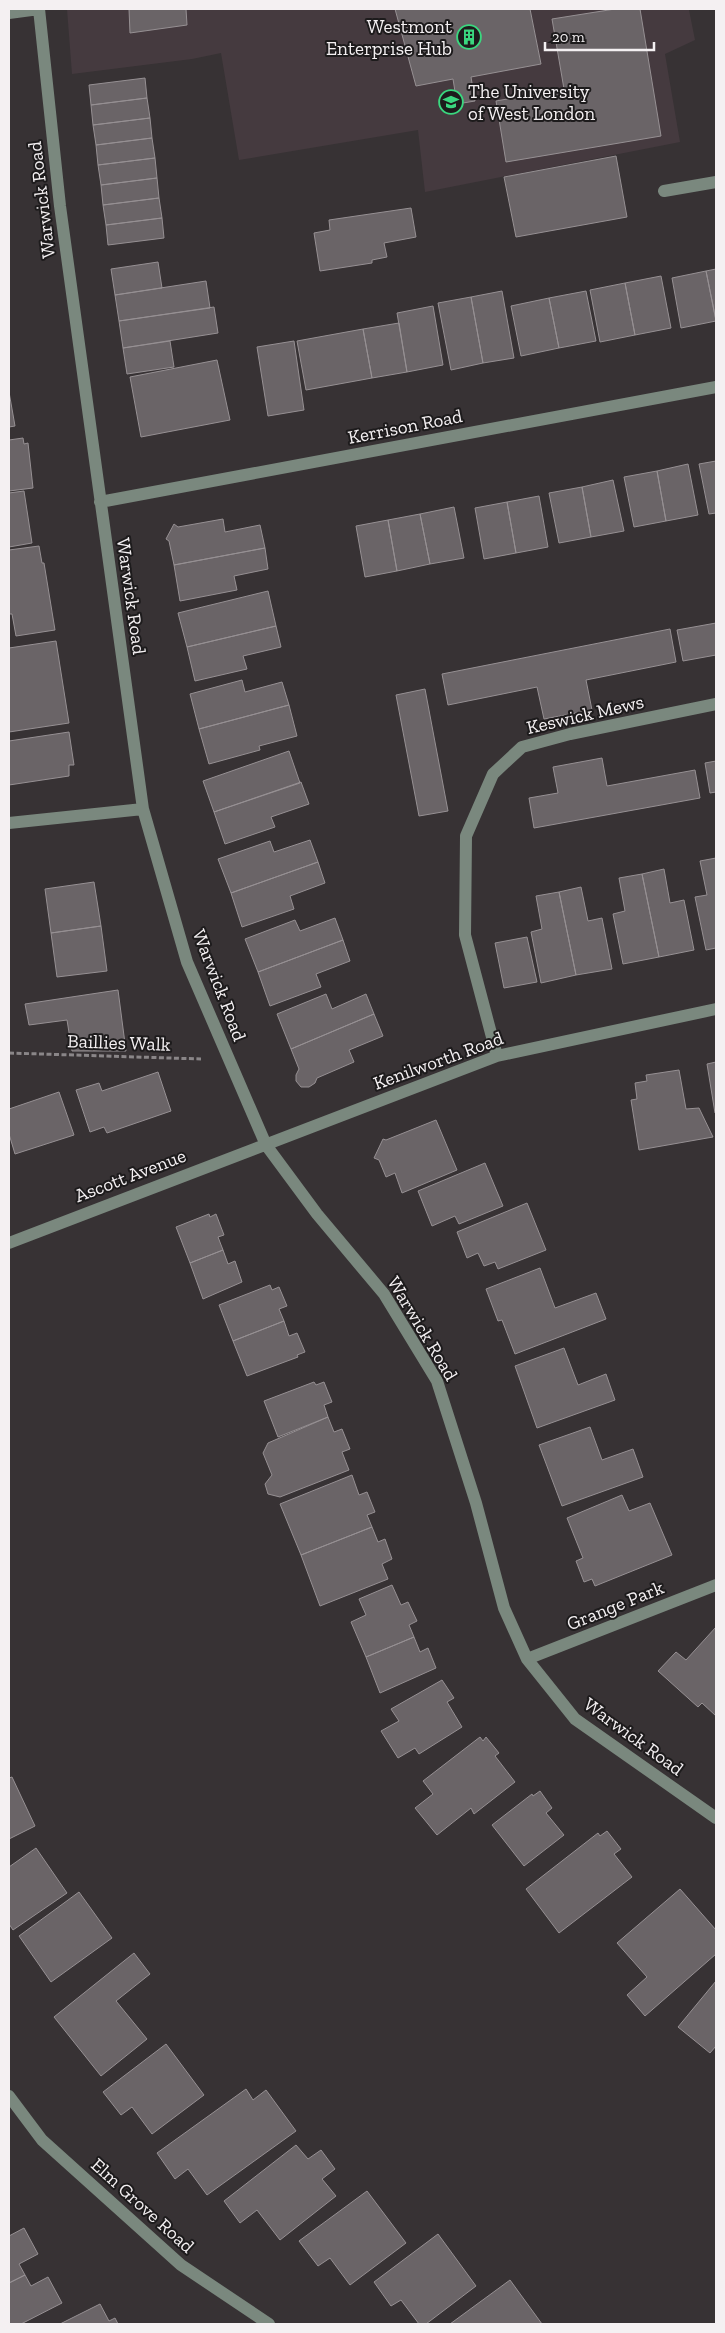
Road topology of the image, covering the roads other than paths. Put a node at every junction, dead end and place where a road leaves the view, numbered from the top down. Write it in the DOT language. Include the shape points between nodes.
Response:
graph roads {
  1 [pos="39,9"];
  2 [pos="9,13"];
  3 [pos="716,182"];
  4 [pos="664,191"];
  5 [pos="716,387"];
  6 [pos="100,502"];
  7 [pos="716,704"];
  8 [pos="143,809"];
  9 [pos="9,823"];
  10 [pos="716,1008"];
  11 [pos="497,1056"];
  12 [pos="266,1145"];
  13 [pos="9,1242"];
  14 [pos="716,1584"];
  15 [pos="527,1660"];
  16 [pos="716,1818"];
  17 [pos="9,2096"];
  18 [pos="269,2324"];
  1 -- 2 [label="street"];
  1 -- 6 [label="street, Warwick Road" via="60,206"];
  3 -- 4 [label="street"];
  5 -- 6 [label="street, Kerrison Road"];
  6 -- 8 [label="street, Warwick Road"];
  7 -- 11 [label="street, Keswick Mews" via="522,747 493,774 466,836 465,935"];
  8 -- 9 [label="street"];
  8 -- 12 [label="street, Warwick Road" via="188,962"];
  10 -- 11 [label="street, Kenilworth Road"];
  11 -- 12 [label="street, Kenilworth Road"];
  12 -- 13 [label="street, Ascott Avenue"];
  12 -- 15 [label="street, Warwick Road" via="317,1214 384,1294 437,1381 476,1504 504,1608"];
  14 -- 15 [label="street, Grange Park"];
  15 -- 16 [label="street, Warwick Road" via="575,1719"];
  17 -- 18 [label="street, Elm Grove Road" via="42,2140 180,2265"];
}
